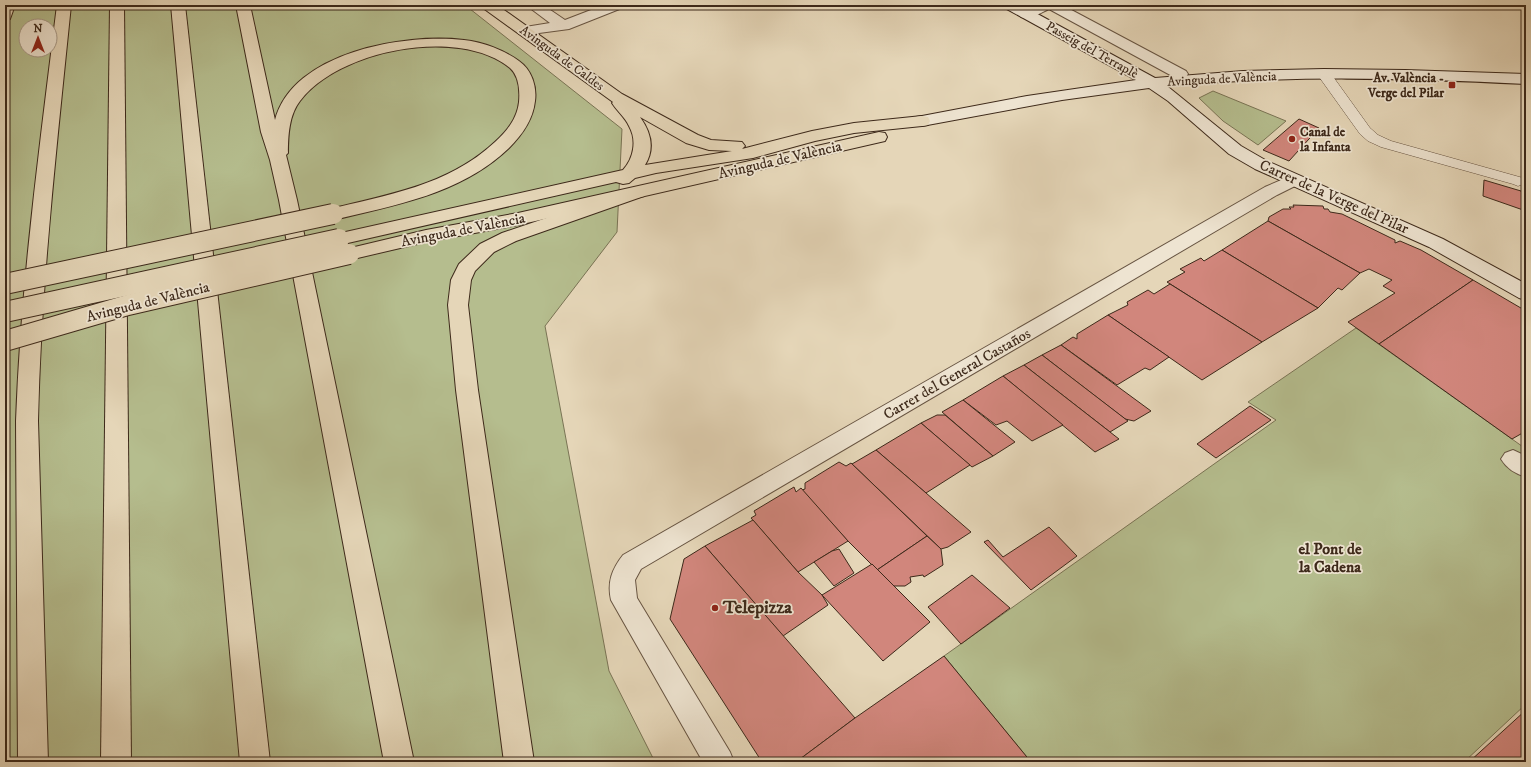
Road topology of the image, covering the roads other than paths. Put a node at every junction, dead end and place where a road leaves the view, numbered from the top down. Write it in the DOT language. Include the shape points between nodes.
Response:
graph roads {
  1 [pos="8,5"];
  2 [pos="64,5"];
  3 [pos="117,5"];
  4 [pos="178,5"];
  5 [pos="243,5"];
  6 [pos="488,5"];
  7 [pos="533,5"];
  8 [pos="617,5"];
  9 [pos="1010,5"];
  10 [pos="1272,5"];
  11 [pos="1286,5"];
  12 [pos="1050,6"];
  13 [pos="1026,14"];
  14 [pos="5,16"];
  15 [pos="564,26"];
  16 [pos="524,31"];
  17 [pos="1180,74"];
  18 [pos="1324,74"];
  19 [pos="1526,79"];
  20 [pos="1153,83"];
  21 [pos="616,97"];
  22 [pos="922,121"];
  23 [pos="812,136"];
  24 [pos="279,160"];
  25 [pos="1293,180"];
  26 [pos="1518,181"];
  27 [pos="635,183"];
  28 [pos="344,246"];
  29 [pos="5,284"];
  30 [pos="1526,293"];
  31 [pos="66,298"];
  32 [pos="5,312"];
  33 [pos="5,321"];
  34 [pos="5,341"];
  35 [pos="33,762"];
  36 [pos="116,762"];
  37 [pos="255,762"];
  38 [pos="399,762"];
  39 [pos="519,762"];
  40 [pos="719,762"];
  1 -- 14 [label="main road"];
  2 -- 35 [label="main road" via="28,365"];
  3 -- 36 [label="main road"];
  4 -- 37 [label="main road"];
  5 -- 24 [label="main road" via="269,132"];
  6 -- 16 [label="main road, Avinguda de Caldes"];
  7 -- 15 [label="street, Avinguda de Caldes"];
  8 -- 15 [label="street"];
  9 -- 13 [label="street, Passeig del Terraplè"];
  10 -- 11 [label="lane"];
  12 -- 13 [label="street"];
  12 -- 17 [label="street, Passeig del Terraplè"];
  13 -- 20 [label="street, Passeig del Terraplè"];
  15 -- 16 [label="street"];
  16 -- 21 [label="main road, Avinguda de Caldes"];
  18 -- 19 [label="street, Avinguda de València"];
  18 -- 20 [label="street, Avinguda de València" via="1202,78"];
  18 -- 26 [label="lane" via="1373,138 1386,144"];
  20 -- 22 [label="street, Avinguda de València" via="1004,104"];
  20 -- 25 [label="street, Carrer de la Verge del Pilar" via="1235,150"];
  21 -- 23 [label="main road, Avinguda de Caldes" via="692,139 709,145 750,145"];
  21 -- 27 [label="main road, Avinguda de Caldes" via="638,126 643,140"];
  22 -- 23 [label="main road, Avinguda de València" via="854,128"];
  22 -- 27 [label="main road, Avinguda de València" via="870,140"];
  23 -- 27 [label="main road, Avinguda de València" via="753,152 656,168"];
  24 -- 29 [label="main road, bridge" via="281,129 293,98 321,72 372,51 407,44 442,43 472,46 497,54 514,65 525,77 528,92 526,112 516,130 482,163 454,179 397,199"];
  24 -- 38 [label="main road"];
  25 -- 30 [label="street, Carrer de la Verge del Pilar" via="1436,243"];
  25 -- 40 [label="street, Carrer del General Castaños" via="632,562 624,573 621,586 624,600"];
  27 -- 28 [label="main road, Avinguda de València"];
  27 -- 28 [label="main road, Avinguda de València" via="518,219 426,236"];
  27 -- 39 [label="main road" via="487,248 466,268 461,280 458,306 467,390"];
  28 -- 31 [label="main road, Avinguda de València, bridge"];
  28 -- 34 [label="main road, Avinguda de València, bridge"];
  31 -- 32 [label="main road, Avinguda de València, bridge"];
  31 -- 33 [label="main road, bridge"];
}
